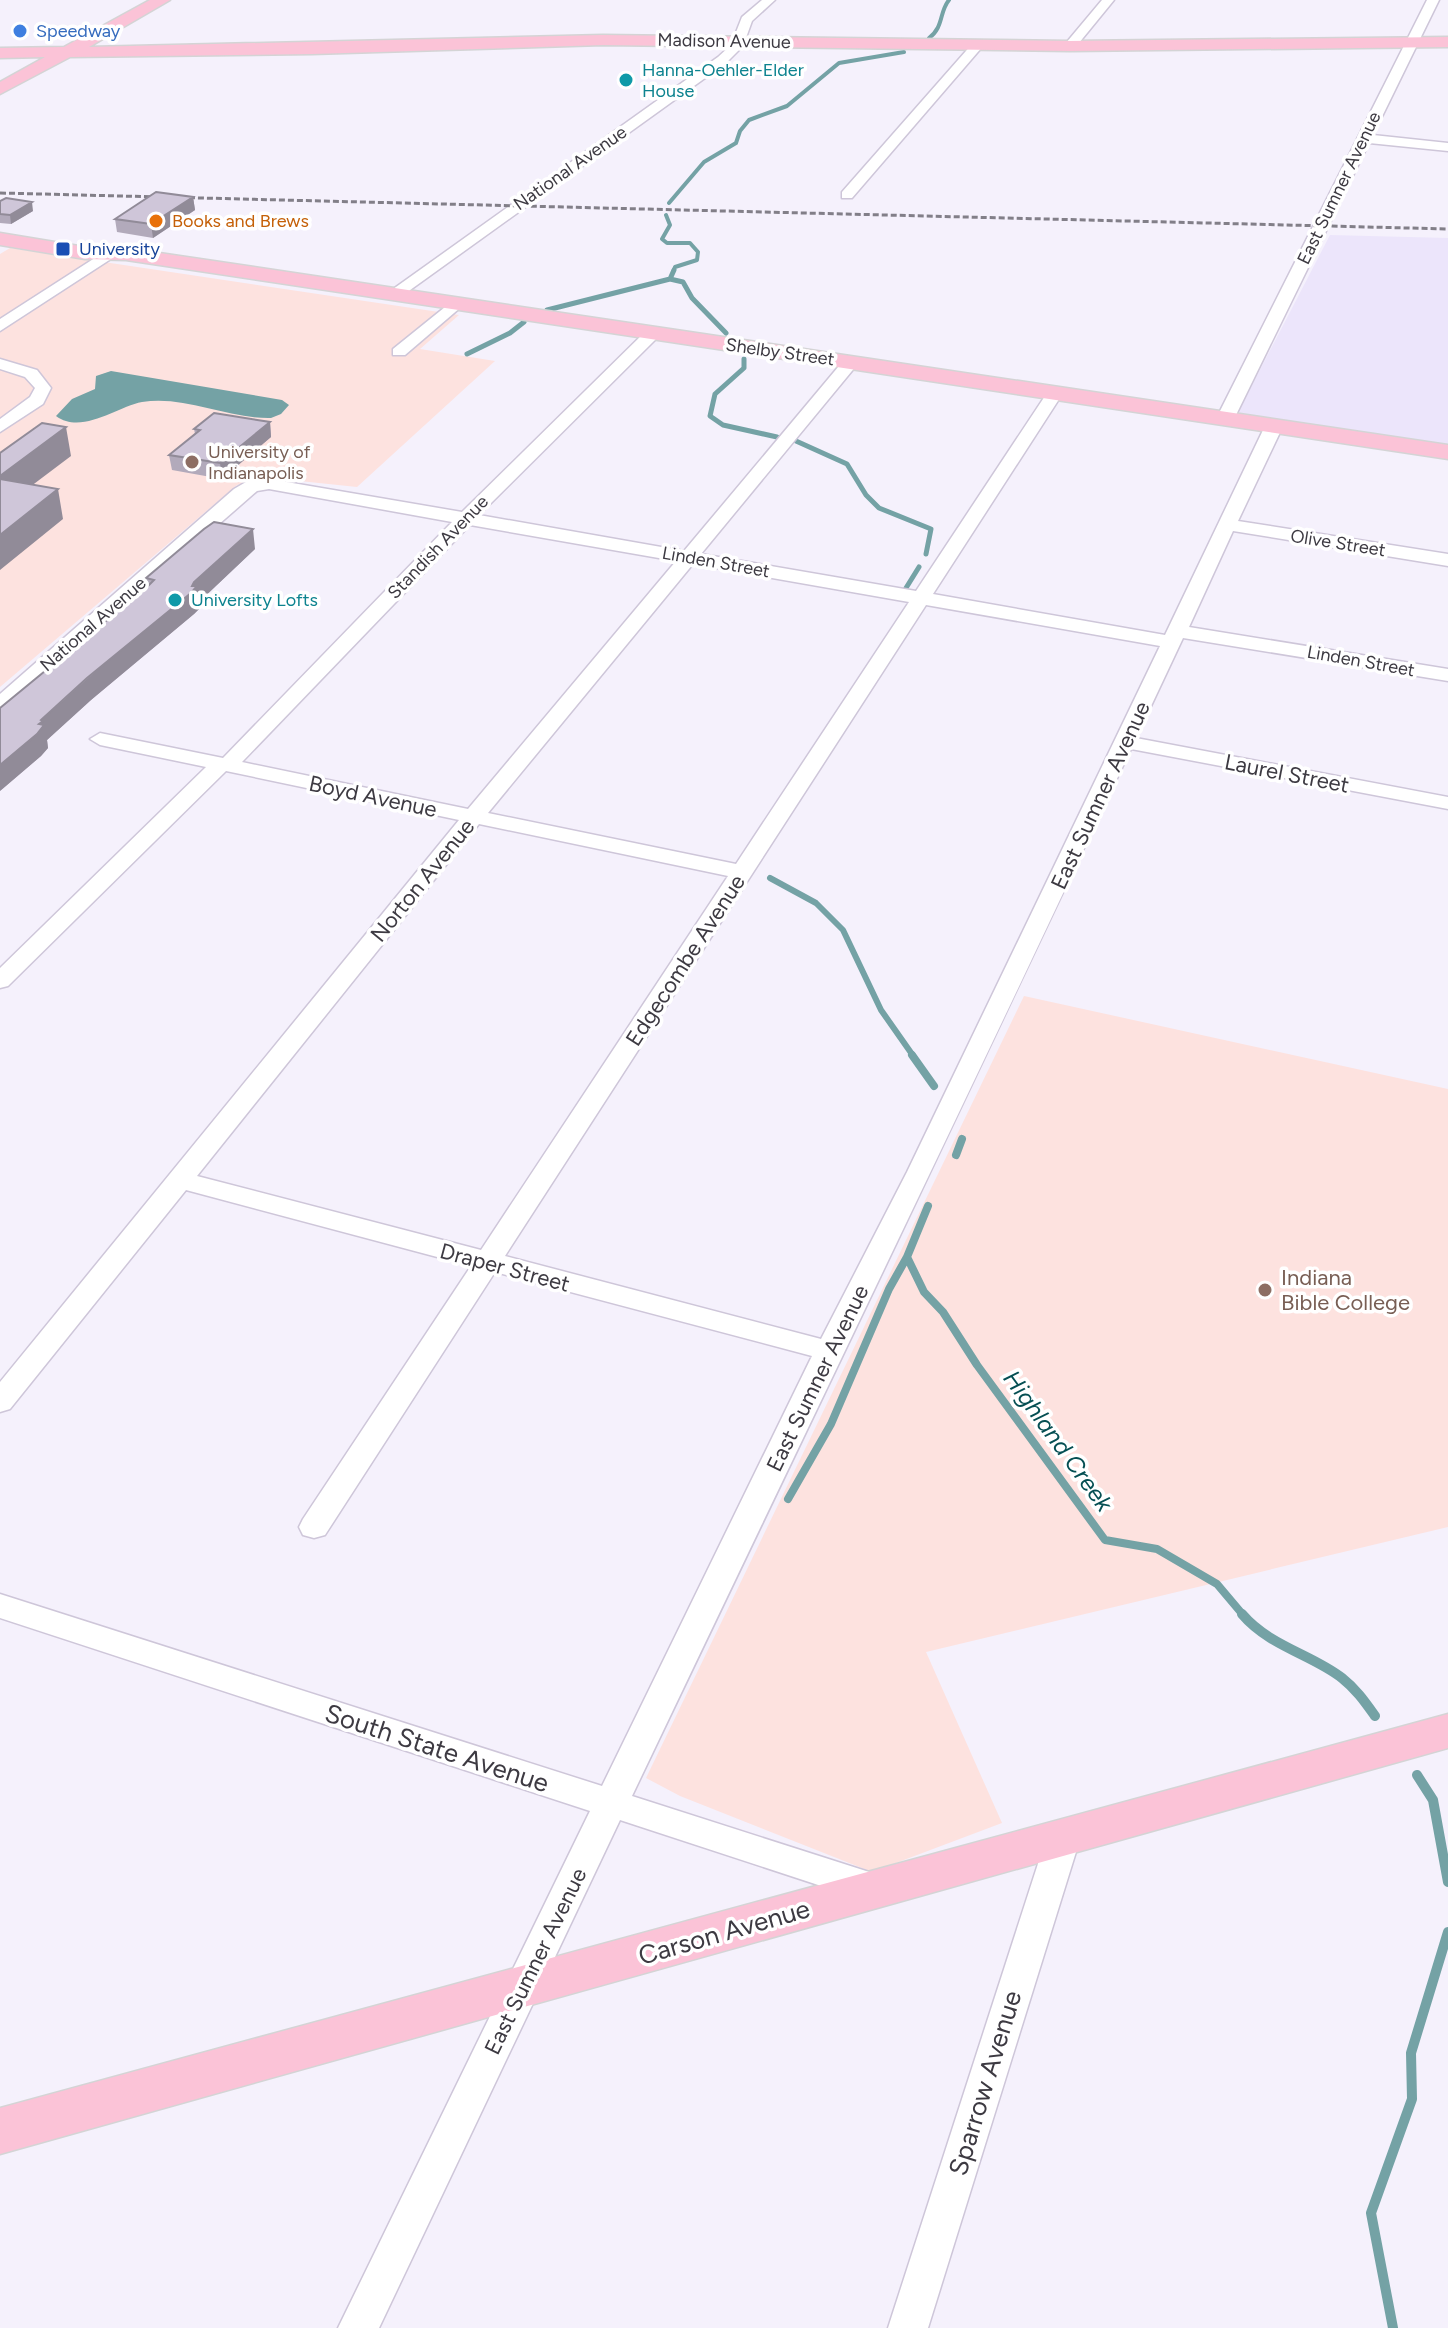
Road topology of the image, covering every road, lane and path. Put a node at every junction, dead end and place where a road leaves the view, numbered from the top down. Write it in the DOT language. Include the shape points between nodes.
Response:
graph roads {
  1 [pos="144,0"];
  2 [pos="162,0"];
  3 [pos="769,0"];
  4 [pos="1108,0"];
  5 [pos="1433,0"];
  6 [pos="97,37"];
  7 [pos="738,41"];
  8 [pos="1448,42"];
  9 [pos="1412,43"];
  10 [pos="977,46"];
  11 [pos="1070,46"];
  12 [pos="123,52"];
  13 [pos="45,53"];
  14 [pos="65,53"];
  15 [pos="0,56"];
  16 [pos="16,68"];
  17 [pos="0,77"];
  18 [pos="0,89"];
  19 [pos="1364,138"];
  20 [pos="1448,147"];
  21 [pos="847,195"];
  22 [pos="0,236"];
  23 [pos="112,252"];
  24 [pos="394,295"];
  25 [pos="455,304"];
  26 [pos="0,326"];
  27 [pos="653,333"];
  28 [pos="399,352"];
  29 [pos="850,363"];
  30 [pos="0,364"];
  31 [pos="1055,393"];
  32 [pos="1225,419"];
  33 [pos="1274,426"];
  34 [pos="0,427"];
  35 [pos="1448,452"];
  36 [pos="260,484"];
  37 [pos="466,518"];
  38 [pos="1229,525"];
  39 [pos="689,557"];
  40 [pos="1448,560"];
  41 [pos="924,598"];
  42 [pos="1175,636"];
  43 [pos="1448,675"];
  44 [pos="0,705"];
  45 [pos="100,739"];
  46 [pos="1125,742"];
  47 [pos="225,765"];
  48 [pos="1448,803"];
  49 [pos="473,817"];
  50 [pos="741,872"];
  51 [pos="0,981"];
  52 [pos="181,1180"];
  53 [pos="488,1262"];
  54 [pos="829,1351"];
  55 [pos="0,1402"];
  56 [pos="314,1527"];
  57 [pos="0,1606"];
  58 [pos="1448,1731"];
  59 [pos="611,1803"];
  60 [pos="1063,1839"];
  61 [pos="876,1889"];
  62 [pos="523,1988"];
  63 [pos="0,2131"];
  64 [pos="358,2328"];
  65 [pos="908,2328"];
  1 -- 13 [label="main road"];
  2 -- 6 [label="main road"];
  3 -- 7 [label="street, National Avenue" via="746,20"];
  4 -- 11 [label="street"];
  5 -- 9 [label="street, East Sumner Avenue"];
  6 -- 12 [label="main road" via="99,46"];
  6 -- 14 [label="main road"];
  7 -- 10 [label="main road, Madison Avenue"];
  7 -- 12 [label="main road, Madison Avenue"];
  7 -- 24 [label="street, National Avenue" via="722,60"];
  8 -- 9 [label="main road, Madison Avenue"];
  9 -- 11 [label="main road, Madison Avenue"];
  9 -- 19 [label="street, East Sumner Avenue"];
  10 -- 11 [label="main road, Madison Avenue"];
  10 -- 21 [label="street"];
  12 -- 14 [label="main road, Madison Avenue"];
  13 -- 14 [label="main road, Madison Avenue"];
  13 -- 15 [label="main road, Madison Avenue"];
  13 -- 16 [label="main road"];
  14 -- 18 [label="main road"];
  15 -- 16 [label="main road"];
  16 -- 17 [label="main road"];
  19 -- 20 [label="street"];
  19 -- 32 [label="street, East Sumner Avenue"];
  22 -- 23 [label="main road, Shelby Street" via="85,253"];
  23 -- 24 [label="main road, Shelby Street"];
  23 -- 26 [label="street"];
  24 -- 25 [label="main road, Shelby Street"];
  25 -- 27 [label="main road, Shelby Street"];
  25 -- 28 [label="street"];
  27 -- 29 [label="main road, Shelby Street"];
  27 -- 37 [label="street, Standish Avenue"];
  29 -- 31 [label="main road, Shelby Street"];
  29 -- 39 [label="street, Norton Avenue"];
  30 -- 34 [label="street" via="30,373 43,388 34,402"];
  31 -- 32 [label="main road, Shelby Street"];
  31 -- 41 [label="street, Edgecombe Avenue"];
  32 -- 33 [label="main road, Shelby Street"];
  33 -- 35 [label="main road, Shelby Street"];
  33 -- 38 [label="street, East Sumner Avenue"];
  36 -- 37 [label="street, Linden Street"];
  36 -- 44 [label="street, National Avenue" via="240,493"];
  37 -- 39 [label="street, Linden Street"];
  37 -- 47 [label="street, Standish Avenue"];
  38 -- 40 [label="street, Olive Street"];
  38 -- 42 [label="street, East Sumner Avenue"];
  39 -- 41 [label="street, Linden Street"];
  39 -- 49 [label="street, Norton Avenue"];
  41 -- 42 [label="street, Linden Street"];
  41 -- 50 [label="street, Edgecombe Avenue"];
  42 -- 43 [label="street, Linden Street"];
  42 -- 46 [label="street, East Sumner Avenue"];
  45 -- 47 [label="street, Boyd Avenue"];
  46 -- 48 [label="street, Laurel Street"];
  46 -- 54 [label="street, East Sumner Avenue"];
  47 -- 49 [label="street, Boyd Avenue"];
  47 -- 51 [label="street, Standish Avenue"];
  49 -- 50 [label="street, Boyd Avenue"];
  49 -- 52 [label="street, Norton Avenue"];
  50 -- 53 [label="street, Edgecombe Avenue"];
  52 -- 53 [label="street, Draper Street"];
  52 -- 55 [label="street, Norton Avenue"];
  53 -- 54 [label="street, Draper Street"];
  53 -- 56 [label="street, Edgecombe Avenue"];
  54 -- 59 [label="street, East Sumner Avenue"];
  57 -- 59 [label="street, South State Avenue"];
  58 -- 60 [label="main road, Carson Avenue"];
  59 -- 61 [label="street, South State Avenue"];
  59 -- 62 [label="street, East Sumner Avenue"];
  60 -- 61 [label="main road, Carson Avenue"];
  60 -- 65 [label="street, Sparrow Avenue"];
  61 -- 62 [label="main road, Carson Avenue"];
  62 -- 63 [label="main road, Carson Avenue"];
  62 -- 64 [label="street, East Sumner Avenue"];
}
